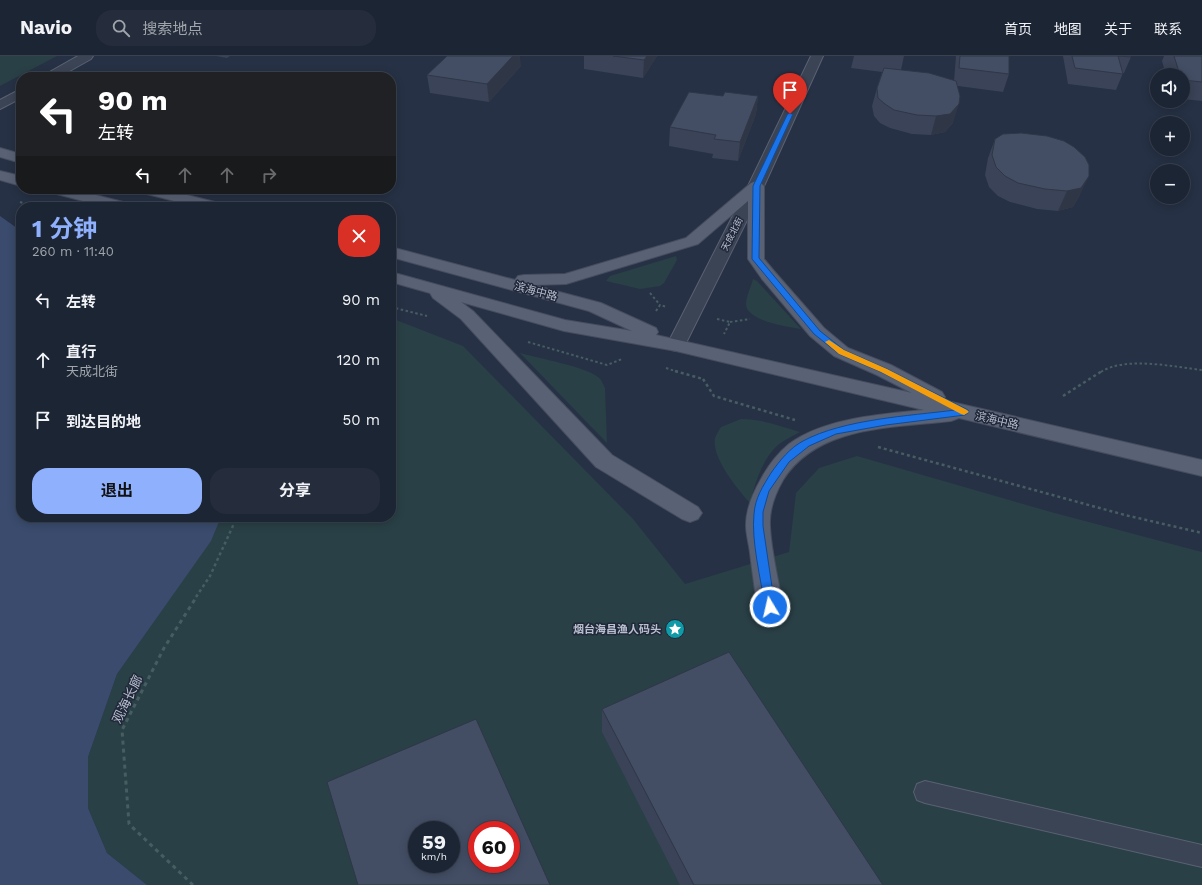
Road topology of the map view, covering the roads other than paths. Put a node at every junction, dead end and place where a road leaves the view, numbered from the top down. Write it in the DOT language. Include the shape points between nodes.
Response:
graph roads {
  1 [pos="88,56"];
  2 [pos="817,56"];
  3 [pos="59,72"];
  4 [pos="16,96"];
  5 [pos="0,105"];
  6 [pos="0,152"];
  7 [pos="16,157"];
  8 [pos="0,175"];
  9 [pos="16,179"];
  10 [pos="756,186"];
  11 [pos="74,194"];
  12 [pos="164,194"];
  13 [pos="105,202"];
  14 [pos="197,202"];
  15 [pos="396,253"];
  16 [pos="396,278"];
  17 [pos="488,278"];
  18 [pos="430,288"];
  19 [pos="676,345"];
  20 [pos="965,412"];
  21 [pos="1202,468"];
  22 [pos="690,513"];
  23 [pos="770,607"];
  24 [pos="925,792"];
  25 [pos="1202,856"];
  1 -- 3 [label="street"];
  2 -- 10 [label="street, 天成北街"];
  4 -- 5 [label="street"];
  6 -- 7 [label="main road"];
  8 -- 9 [label="main road"];
  10 -- 17 [label="main road" via="692,241 566,279"];
  10 -- 19 [label="street, 天成北街"];
  10 -- 20 [label="main road" via="756,259 817,332 841,352 884,370"];
  11 -- 13 [label="main road"];
  12 -- 14 [label="main road"];
  15 -- 17 [label="main road, 滨海中路"];
  16 -- 18 [label="main road, 滨海中路"];
  17 -- 19 [label="main road, 滨海中路" via="594,307"];
  18 -- 19 [label="main road, 滨海中路" via="564,325"];
  18 -- 22 [label="main road" via="467,315 604,460"];
  19 -- 20 [label="main road, 滨海中路"];
  20 -- 21 [label="main road, 滨海中路"];
  20 -- 23 [label="main road" via="835,431 805,443 786,459 764,491 759,512 758,526"];
  24 -- 25 [label="lane"];
}
